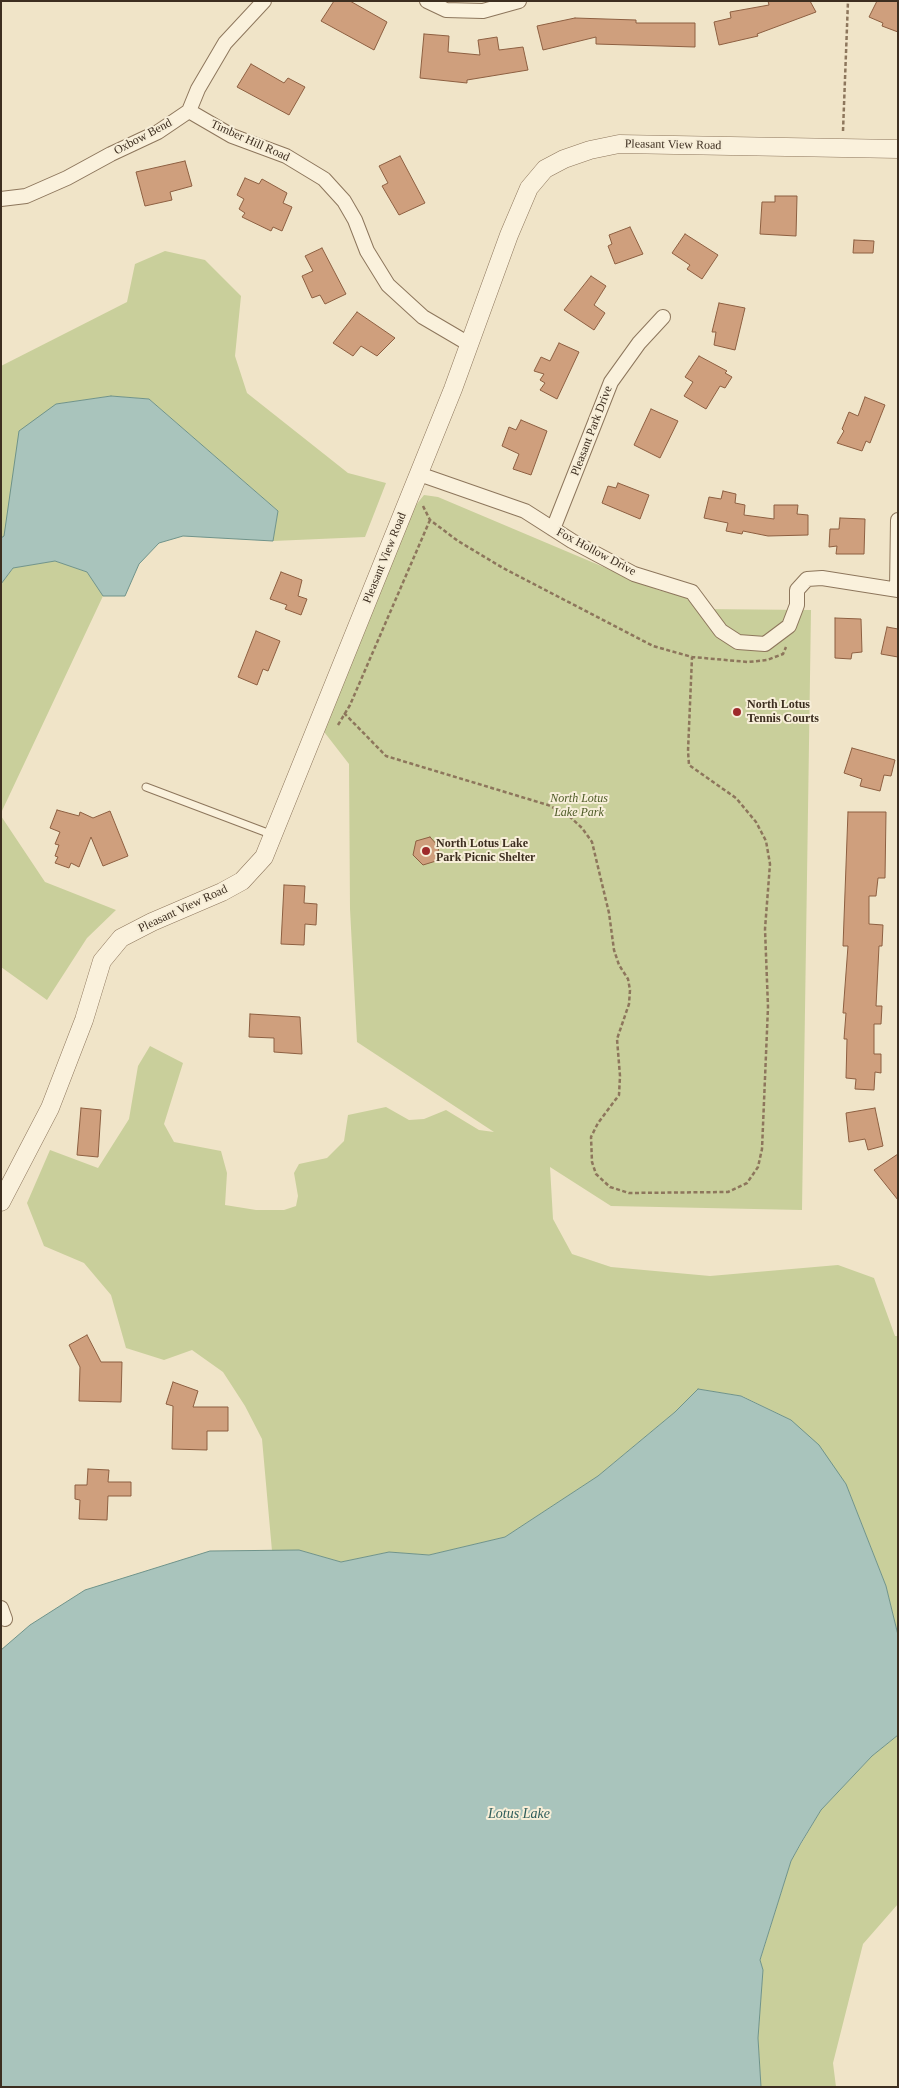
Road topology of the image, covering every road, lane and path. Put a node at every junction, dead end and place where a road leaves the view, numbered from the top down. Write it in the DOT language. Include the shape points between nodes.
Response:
graph roads {
  1 [pos="264,1"];
  2 [pos="427,1"];
  3 [pos="519,1"];
  4 [pos="848,1"];
  5 [pos="188,111"];
  6 [pos="843,135"];
  7 [pos="898,149"];
  8 [pos="1,200"];
  9 [pos="663,317"];
  10 [pos="469,344"];
  11 [pos="419,474"];
  12 [pos="422,503"];
  13 [pos="430,520"];
  14 [pos="898,520"];
  15 [pos="554,529"];
  16 [pos="897,590"];
  17 [pos="789,626"];
  18 [pos="692,657"];
  19 [pos="344,713"];
  20 [pos="338,725"];
  21 [pos="146,786"];
  22 [pos="273,835"];
  23 [pos="1,1202"];
  1 -- 5 [label="street" via="225,43"];
  2 -- 3 [label="street" via="446,10 483,11"];
  4 -- 6 [label="path"];
  5 -- 8 [label="street, Oxbow Bend" via="158,132 67,178 26,196"];
  5 -- 10 [label="street, Timber Hill Road" via="232,136 286,156 324,179 344,201 367,251 388,285 423,317"];
  7 -- 10 [label="street, Pleasant View Road" via="619,144 564,158 545,169 529,188"];
  9 -- 15 [label="street, Pleasant Park Drive" via="610,382"];
  10 -- 11 [label="street, Pleasant View Road"];
  11 -- 15 [label="street, Fox Hollow Drive" via="525,511"];
  11 -- 22 [label="street, Pleasant View Road"];
  12 -- 13 [label="path"];
  13 -- 18 [label="path" via="503,568 577,607 653,646"];
  13 -- 19 [label="path"];
  14 -- 16 [label="street"];
  15 -- 17 [label="street, Fox Hollow Drive" via="634,574 692,592 720,631 738,642 765,644"];
  16 -- 17 [label="street" via="822,578 807,579 797,590 797,604"];
  17 -- 18 [label="path" via="783,654 768,660 748,662"];
  18 -- 19 [label="path" via="689,764 736,798 756,822 766,841 770,864 765,929 768,1008 762,1150 758,1167 747,1183 728,1192 629,1192 610,1187 596,1174 591,1138 619,1095 617,1039 629,1004 630,990 614,950 610,913 592,842 582,828 568,815 548,805 386,756"];
  19 -- 20 [label="path"];
  21 -- 22 [label="lane"];
  22 -- 23 [label="street, Pleasant View Road" via="264,857 242,881 121,938 102,961 84,1020 50,1108"];
}
